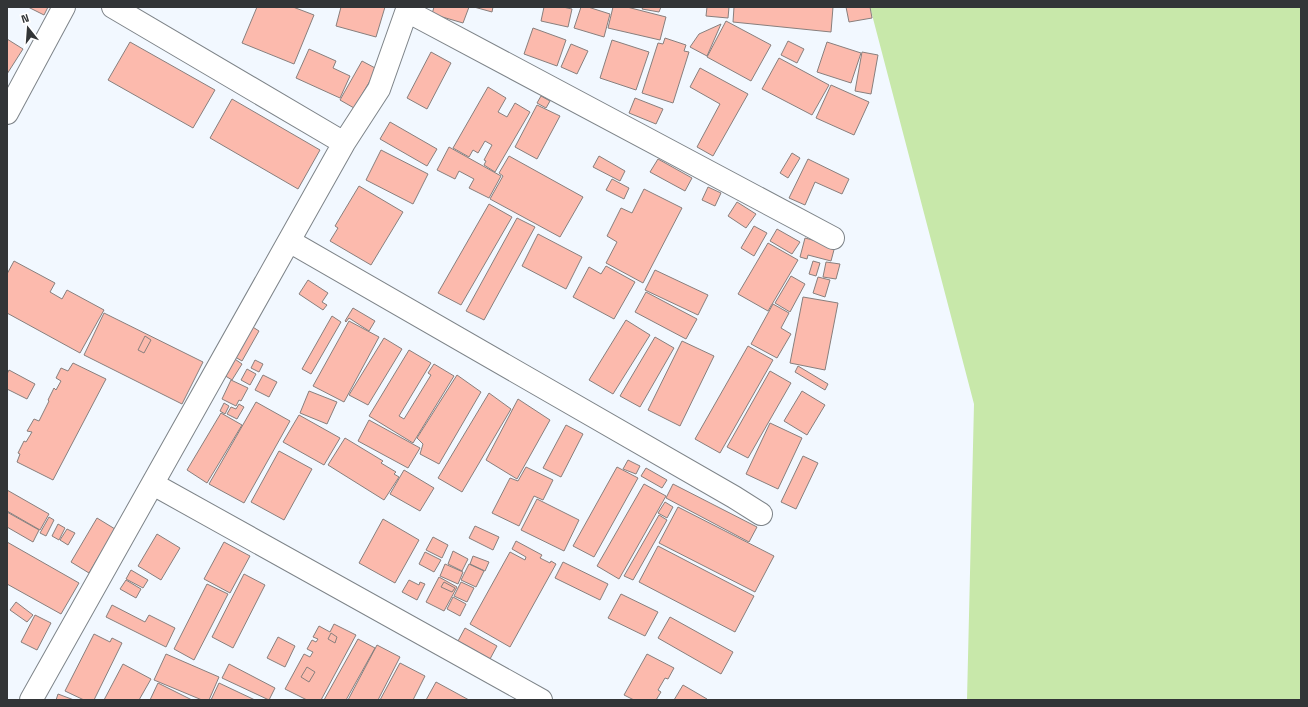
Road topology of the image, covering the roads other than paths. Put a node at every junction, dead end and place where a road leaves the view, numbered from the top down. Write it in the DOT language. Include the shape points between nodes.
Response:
graph roads {
  1 [pos="64,7"];
  2 [pos="113,7"];
  3 [pos="408,9"];
  4 [pos="7,113"];
  5 [pos="344,143"];
  6 [pos="833,238"];
  7 [pos="290,241"];
  8 [pos="153,484"];
  9 [pos="761,514"];
  10 [pos="31,700"];
  11 [pos="541,700"];
  1 -- 4 [label="street"];
  2 -- 5 [label="street"];
  3 -- 5 [label="street" via="379,88"];
  3 -- 6 [label="street"];
  5 -- 7 [label="street"];
  7 -- 8 [label="street"];
  7 -- 9 [label="street"];
  8 -- 10 [label="street"];
  8 -- 11 [label="street"];
}
